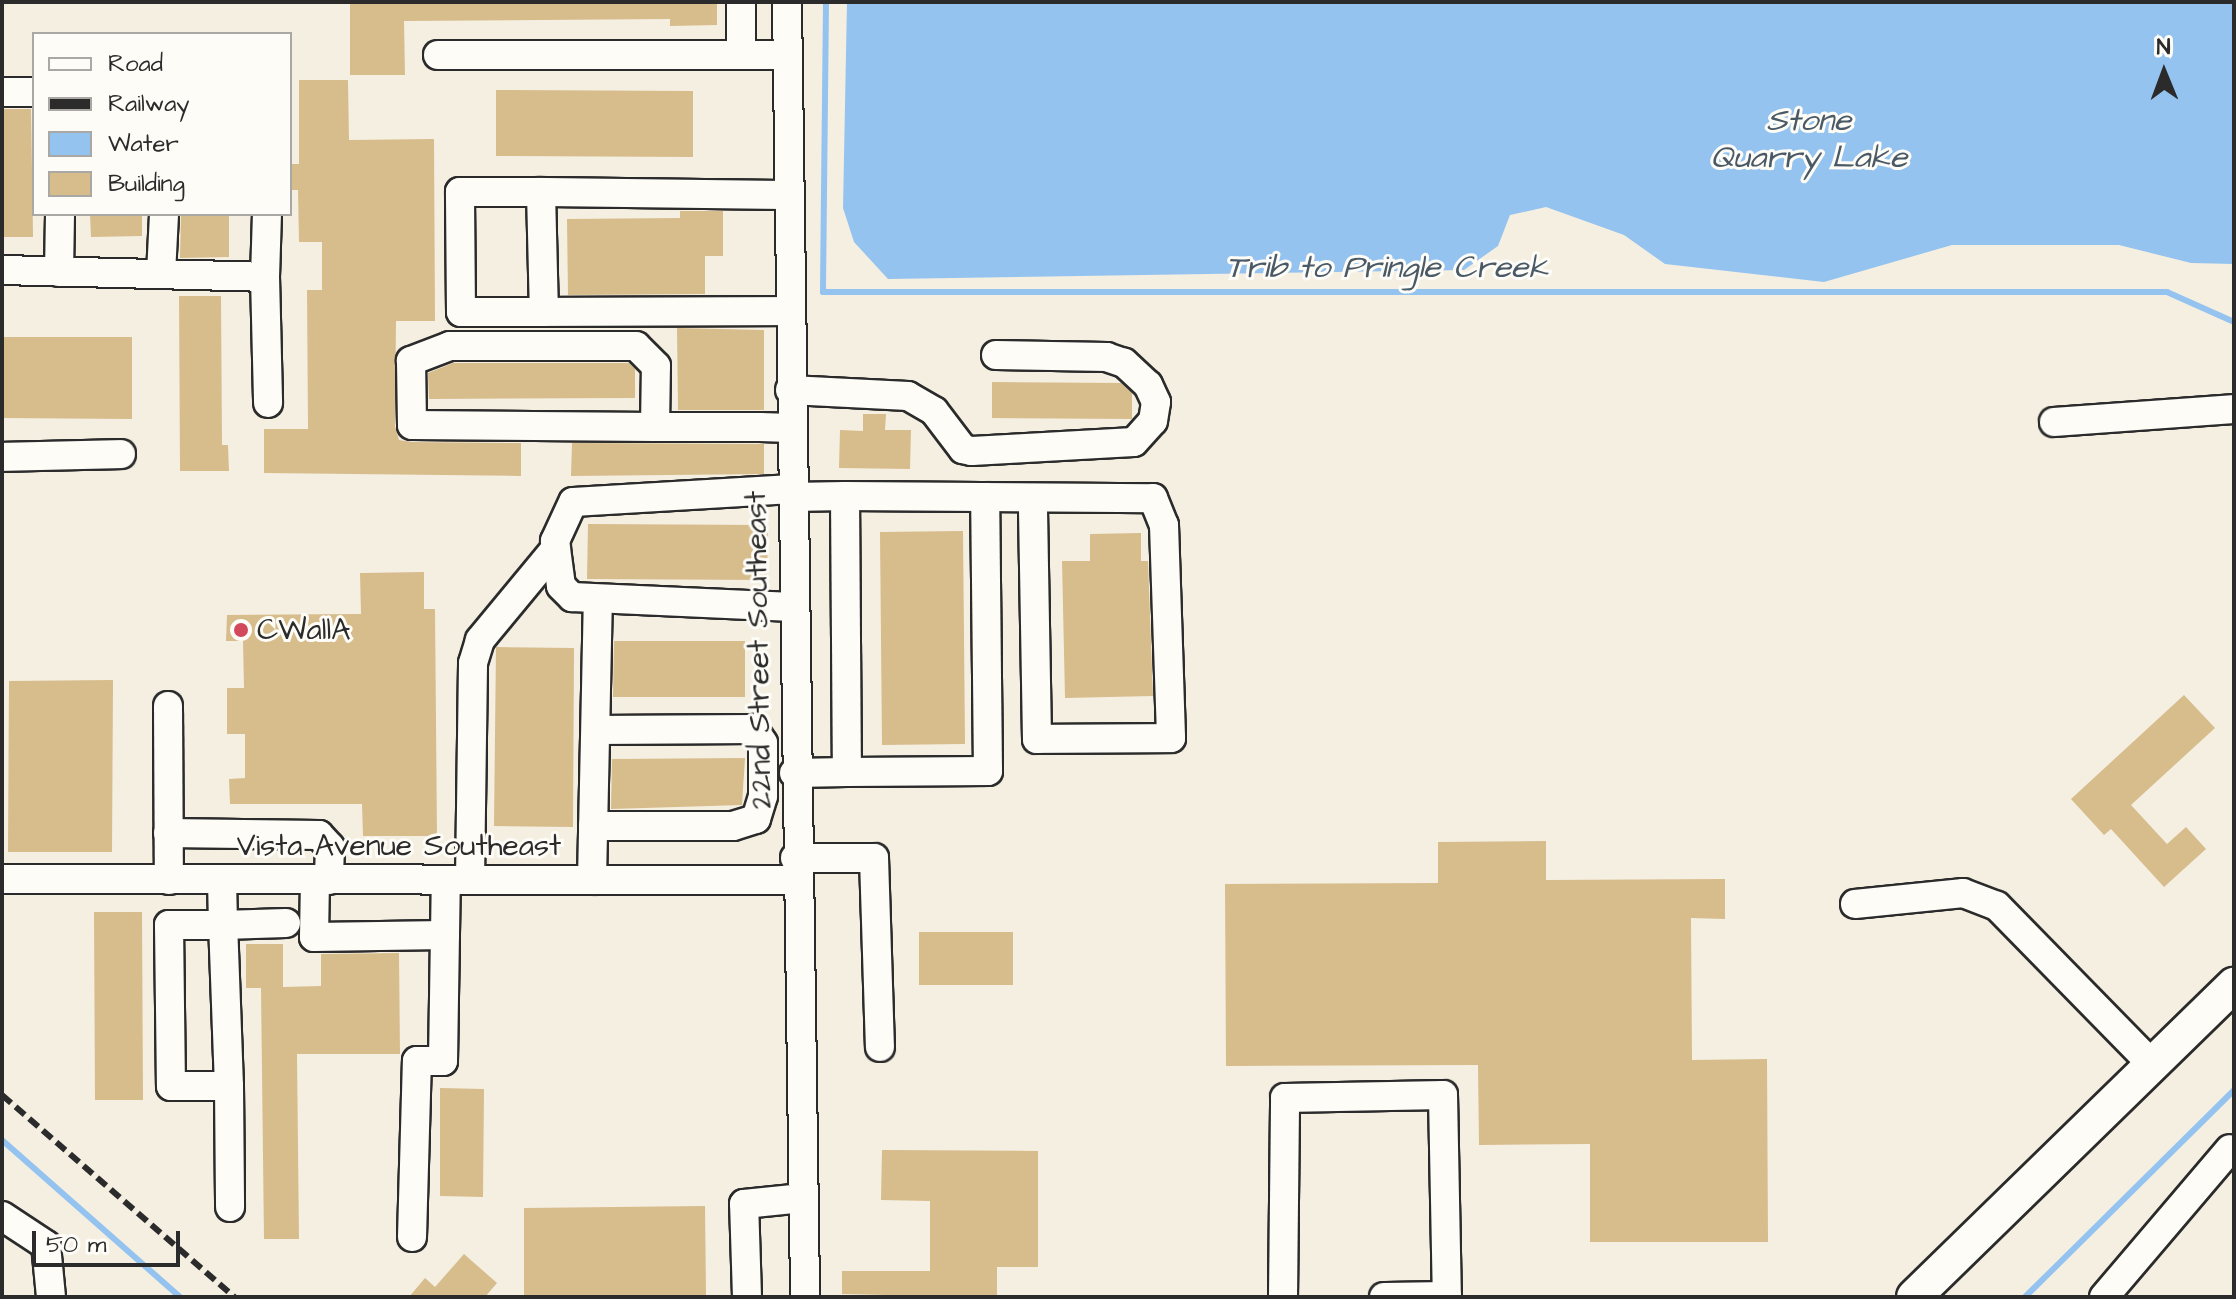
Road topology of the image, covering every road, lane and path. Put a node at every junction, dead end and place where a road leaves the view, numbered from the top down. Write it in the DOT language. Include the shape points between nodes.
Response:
graph roads {
  1 [pos="741,2"];
  2 [pos="787,2"];
  3 [pos="438,55"];
  4 [pos="741,55"];
  5 [pos="787,55"];
  6 [pos="2,92"];
  7 [pos="32,92"];
  8 [pos="541,192"];
  9 [pos="789,195"];
  10 [pos="60,216"];
  11 [pos="164,216"];
  12 [pos="267,216"];
  13 [pos="2,270"];
  14 [pos="59,272"];
  15 [pos="161,274"];
  16 [pos="265,277"];
  17 [pos="790,311"];
  18 [pos="544,312"];
  19 [pos="996,355"];
  20 [pos="790,390"];
  21 [pos="268,403"];
  22 [pos="2234,409"];
  23 [pos="2054,422"];
  24 [pos="655,427"];
  25 [pos="791,428"];
  26 [pos="121,454"];
  27 [pos="2,457"];
  28 [pos="792,493"];
  29 [pos="845,496"];
  30 [pos="985,497"];
  31 [pos="1033,498"];
  32 [pos="556,548"];
  33 [pos="598,600"];
  34 [pos="793,607"];
  35 [pos="168,706"];
  36 [pos="596,730"];
  37 [pos="847,772"];
  38 [pos="794,773"];
  39 [pos="593,826"];
  40 [pos="168,833"];
  41 [pos="795,869"];
  42 [pos="2,879"];
  43 [pos="169,880"];
  44 [pos="222,880"];
  45 [pos="322,880"];
  46 [pos="458,880"];
  47 [pos="592,880"];
  48 [pos="1855,904"];
  49 [pos="286,923"];
  50 [pos="223,925"];
  51 [pos="445,935"];
  52 [pos="2234,985"];
  53 [pos="880,1047"];
  54 [pos="2151,1063"];
  55 [pos="229,1086"];
  56 [pos="2230,1149"];
  57 [pos="803,1198"];
  58 [pos="230,1207"];
  59 [pos="2,1216"];
  60 [pos="412,1237"];
  61 [pos="51,1297"];
  62 [pos="747,1297"];
  63 [pos="805,1297"];
  64 [pos="1283,1297"];
  65 [pos="1384,1297"];
  66 [pos="1447,1297"];
  67 [pos="1914,1297"];
  68 [pos="2104,1297"];
  1 -- 4 [label="street"];
  2 -- 5 [label="street, 22nd Street Southeast"];
  3 -- 4 [label="street"];
  4 -- 5 [label="street"];
  5 -- 9 [label="street, 22nd Street Southeast"];
  6 -- 7 [label="street"];
  8 -- 9 [label="street"];
  8 -- 18 [label="street"];
  8 -- 18 [label="street" via="460,192 461,312"];
  9 -- 17 [label="street, 22nd Street Southeast"];
  10 -- 14 [label="street"];
  11 -- 15 [label="street"];
  12 -- 16 [label="street"];
  13 -- 14 [label="street"];
  14 -- 15 [label="street"];
  15 -- 16 [label="street"];
  16 -- 21 [label="street"];
  17 -- 18 [label="street"];
  17 -- 20 [label="street, 22nd Street Southeast"];
  19 -- 20 [label="street" via="1107,357 1124,363 1148,385 1156,402 1153,421 1134,442 972,451 963,449 934,411 908,396"];
  20 -- 25 [label="street, 22nd Street Southeast"];
  22 -- 23 [label="street"];
  24 -- 24 [label="street" via="412,425 411,361 450,346 636,346 656,366"];
  24 -- 25 [label="street"];
  25 -- 28 [label="street, 22nd Street Southeast"];
  26 -- 27 [label="street"];
  28 -- 29 [label="street"];
  28 -- 32 [label="street" via="573,502"];
  28 -- 34 [label="street, 22nd Street Southeast"];
  29 -- 30 [label="street"];
  29 -- 37 [label="street"];
  30 -- 31 [label="street"];
  30 -- 37 [label="street" via="988,771"];
  31 -- 31 [label="street" via="1153,498 1164,525 1171,738 1037,739"];
  32 -- 33 [label="street" via="561,586 572,597"];
  32 -- 46 [label="street" via="480,640 473,663"];
  33 -- 34 [label="street"];
  33 -- 36 [label="street"];
  34 -- 38 [label="street, 22nd Street Southeast"];
  35 -- 40 [label="street"];
  36 -- 39 [label="street"];
  36 -- 39 [label="street" via="754,729 763,743 763,796 756,819 733,826"];
  37 -- 38 [label="street"];
  38 -- 41 [label="street, 22nd Street Southeast"];
  39 -- 47 [label="street"];
  40 -- 43 [label="street"];
  40 -- 45 [label="street" via="319,835 330,847"];
  41 -- 47 [label="street, Vista Avenue Southeast"];
  41 -- 53 [label="street, Vista Avenue Southeast" via="874,858"];
  41 -- 57 [label="street, 22nd Street Southeast"];
  42 -- 43 [label="street, Vista Avenue Southeast"];
  43 -- 44 [label="street, Vista Avenue Southeast"];
  44 -- 45 [label="street, Vista Avenue Southeast"];
  44 -- 50 [label="street"];
  45 -- 46 [label="street, Vista Avenue Southeast"];
  45 -- 51 [label="street" via="314,937"];
  46 -- 47 [label="street, Vista Avenue Southeast"];
  46 -- 51 [label="street"];
  48 -- 54 [label="street" via="1963,893 1997,906"];
  49 -- 50 [label="street"];
  50 -- 55 [label="street"];
  50 -- 55 [label="street" via="169,925 171,1086"];
  51 -- 60 [label="street" via="443,1061 417,1061"];
  52 -- 54 [label="main road"];
  54 -- 67 [label="main road"];
  55 -- 58 [label="street"];
  56 -- 68 [label="street"];
  57 -- 62 [label="street" via="744,1204"];
  57 -- 63 [label="street, 22nd Street Southeast"];
  59 -- 61 [label="street" via="46,1245"];
  64 -- 66 [label="street" via="1285,1098 1443,1095"];
  65 -- 66 [label="street"];
}
